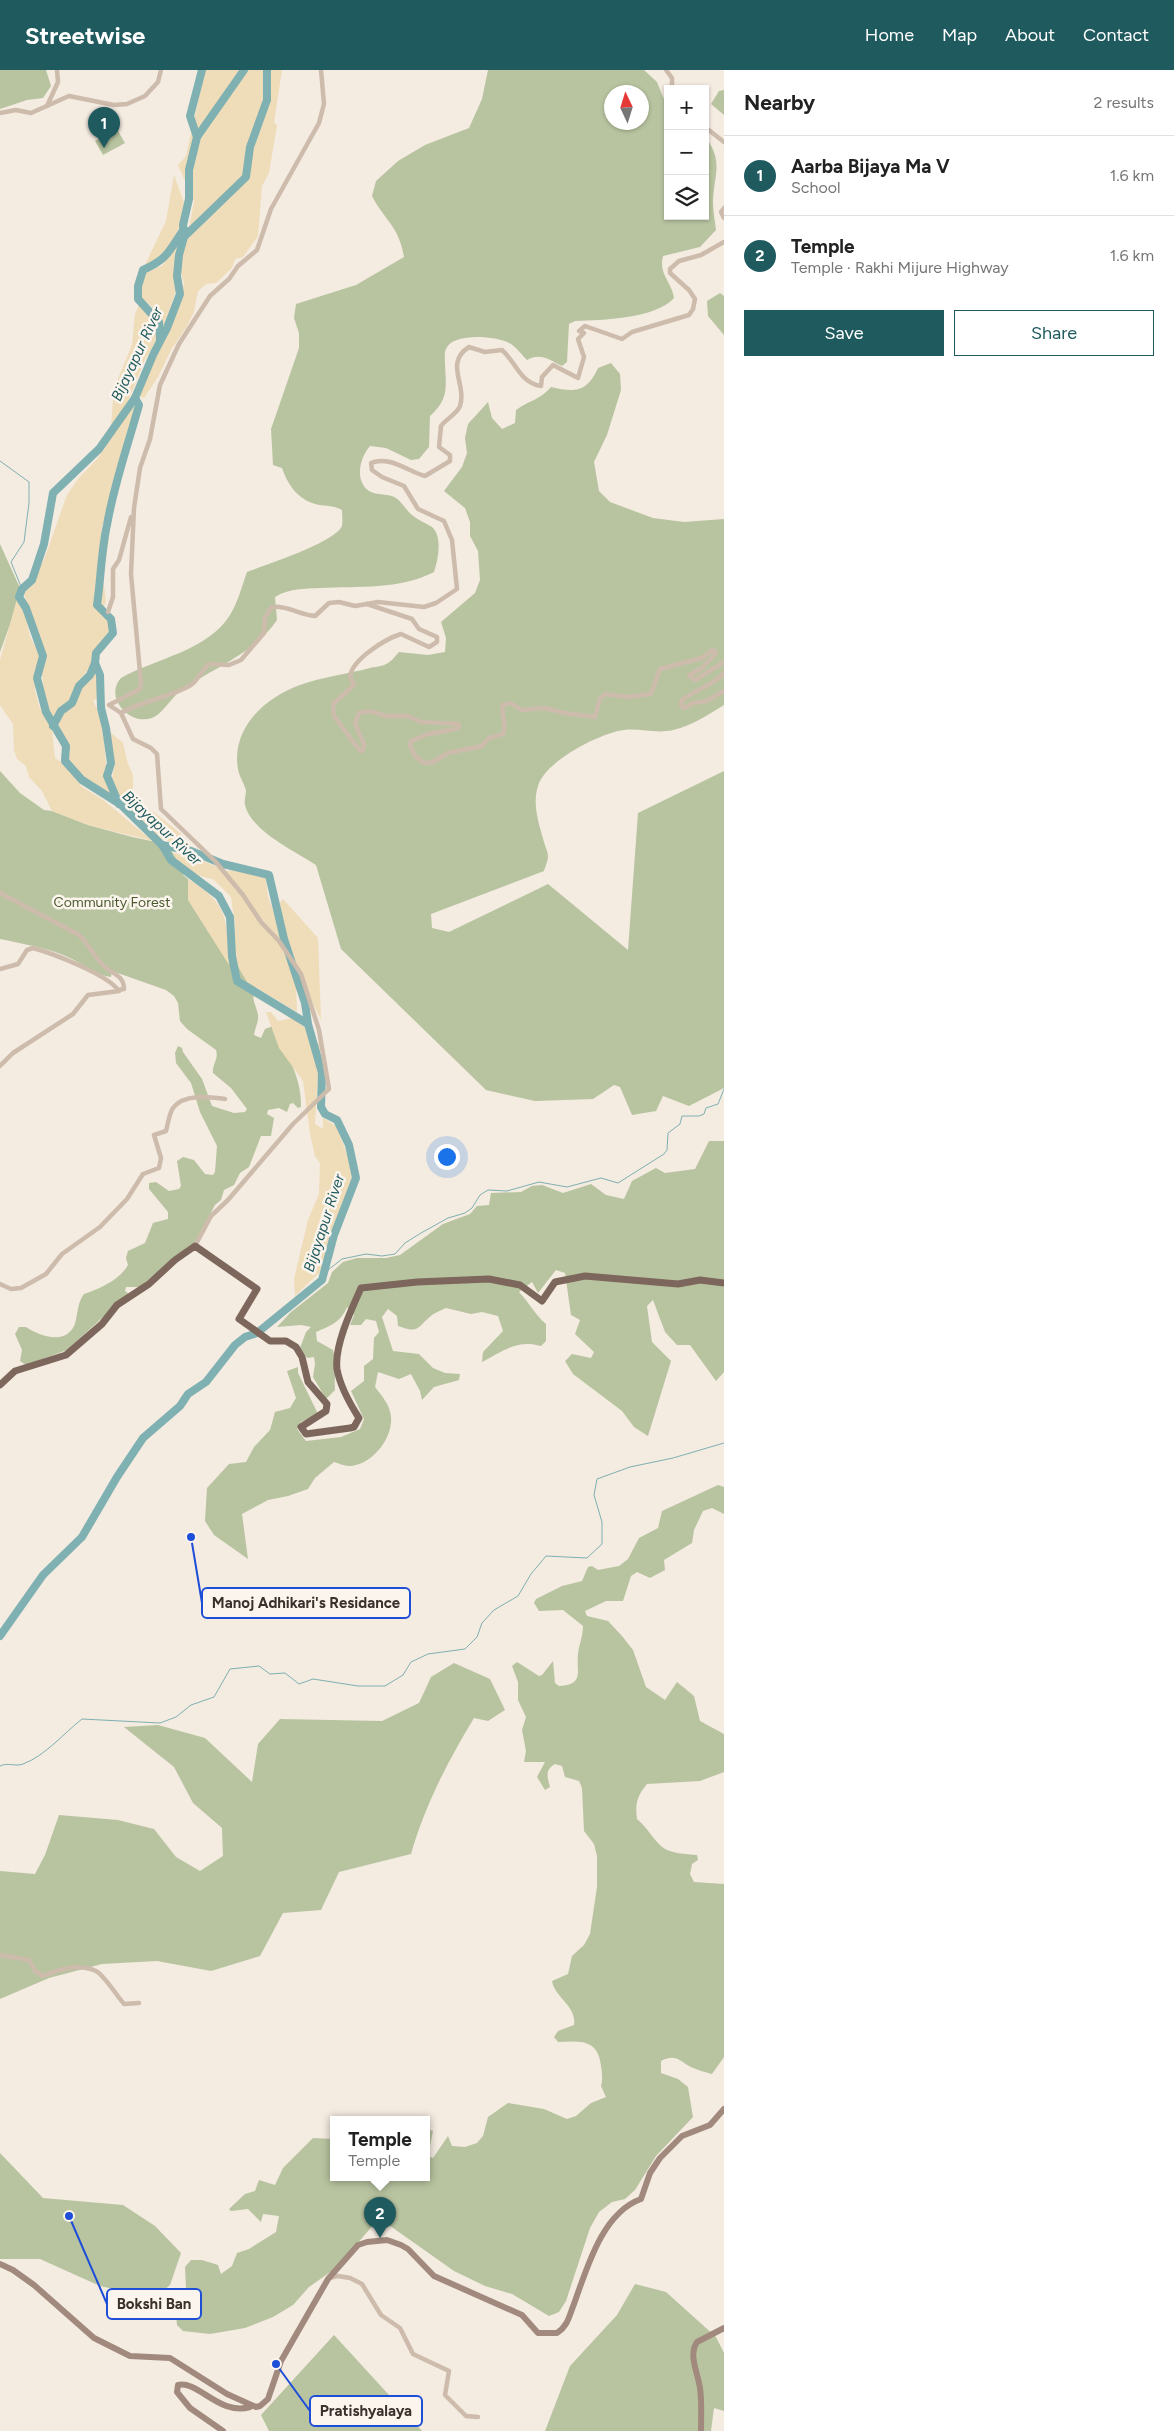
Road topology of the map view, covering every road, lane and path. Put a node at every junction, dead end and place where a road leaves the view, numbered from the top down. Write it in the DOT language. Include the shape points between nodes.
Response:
graph roads {
  1 [pos="57,70"];
  2 [pos="161,70"];
  3 [pos="321,70"];
  4 [pos="666,70"];
  5 [pos="672,85"];
  6 [pos="47,106"];
  7 [pos="0,113"];
  8 [pos="709,130"];
  9 [pos="724,142"];
  10 [pos="724,208"];
  11 [pos="724,218"];
  12 [pos="724,242"];
  13 [pos="134,508"];
  14 [pos="366,603"];
  15 [pos="108,612"];
  16 [pos="724,662"];
  17 [pos="724,673"];
  18 [pos="724,691"];
  19 [pos="121,712"];
  20 [pos="0,893"];
  21 [pos="0,969"];
  22 [pos="119,991"];
  23 [pos="0,1066"];
  24 [pos="225,1099"];
  25 [pos="195,1246"];
  26 [pos="724,1283"];
  27 [pos="0,1284"];
  28 [pos="0,1386"];
  29 [pos="0,1955"];
  30 [pos="139,2003"];
  31 [pos="724,2109"];
  32 [pos="0,2264"];
  33 [pos="328,2279"];
  34 [pos="724,2328"];
  35 [pos="250,2407"];
  36 [pos="478,2418"];
  37 [pos="223,2431"];
  38 [pos="701,2431"];
  1 -- 6 [label="street" via="58,82"];
  2 -- 6 [label="street" via="158,82 145,96 127,104 114,105 69,96"];
  3 -- 13 [label="street" via="324,104 318,123 275,200 257,250 210,296 179,344 160,385"];
  4 -- 5 [label="street" via="672,78"];
  6 -- 7 [label="street" via="28,114 16,110"];
  8 -- 9 [label="street"];
  10 -- 11 [label="street" via="721,212"];
  12 -- 14 [label="street" via="679,261 670,269 670,273 695,299 689,315 638,330 622,339 598,329 585,326 581,329 579,331 584,333 578,339 584,357 578,378 553,365 542,377 541,386 532,384 518,372 511,357 502,350 465,350 456,371 463,396 459,409 441,426 439,447 450,455 450,461 426,476 377,460 371,463 372,470 382,477 404,486 418,509 444,521 452,540 457,589 424,607"];
  13 -- 15 [label="street" via="119,560 113,569 113,598"];
  13 -- 19 [label="street" via="131,574 141,683 140,689 110,705"];
  14 -- 16 [label="street" via="412,619 419,629 437,637 437,642 429,647 401,634 382,642 352,667 350,676 354,685 333,704 334,716 360,751 363,751 364,744 355,723 359,713 364,711 386,716 401,715 421,722 460,724 455,729 411,741 411,749 424,763 433,762 448,753 482,746 489,738 503,734 506,728 501,710 507,703 521,710 545,708 590,718 597,714 600,699 605,694 627,697 650,694 660,668 702,658 715,651 702,668 690,676 695,680"];
  14 -- 19 [label="street" via="355,606 329,603 315,616 306,616 281,606 272,607 265,616 264,633 241,660 229,665 209,664 193,684"];
  17 -- 18 [label="street" via="687,696 681,705 684,708 704,702"];
  19 -- 25 [label="street" via="133,739 157,754 161,809 220,867 301,974 319,1030 329,1079 329,1089 293,1124 211,1216"];
  20 -- 22 [label="street" via="78,934 105,967 121,978 124,989"];
  21 -- 22 [label="street" via="18,964 26,951 33,948 72,962 111,982"];
  22 -- 23 [label="street" via="88,995 72,1014 12,1053"];
  24 -- 27 [label="street" via="199,1096 173,1108 166,1130 154,1135 161,1158 159,1168 143,1174 127,1199 100,1227 62,1254 46,1274 21,1288 11,1289"];
  25 -- 26 [label="main road" via="258,1289 239,1319 241,1322 266,1339 286,1341 296,1347 302,1357 308,1382 327,1404 326,1411 301,1427 306,1434 354,1427 359,1418 337,1368 348,1315 362,1288 489,1279 520,1285 542,1301 555,1282 585,1276 678,1284 700,1280"];
  25 -- 28 [label="main road" via="118,1305 102,1324 66,1355 15,1371"];
  29 -- 30 [label="street" via="29,1960 43,1976 75,1967 97,1971 124,2004"];
  31 -- 33 [label="main road" via="710,2124 682,2136 650,2173 641,2199 617,2213 597,2246 568,2322 557,2334 538,2333 522,2315 434,2276 408,2249 387,2240 378,2239 358,2245"];
  32 -- 35 [label="main road" via="34,2285 94,2338 130,2356 170,2358"];
  33 -- 35 [label="main road" via="281,2361 268,2399 260,2406"];
  33 -- 36 [label="street" via="338,2276 362,2284 381,2315 403,2332 413,2354 449,2371 444,2396 466,2416"];
  34 -- 38 [label="main road" via="697,2342 694,2350 700,2389"];
  35 -- 37 [label="main road" via="243,2409 220,2404 197,2390 178,2385 177,2392 190,2408"];
}
